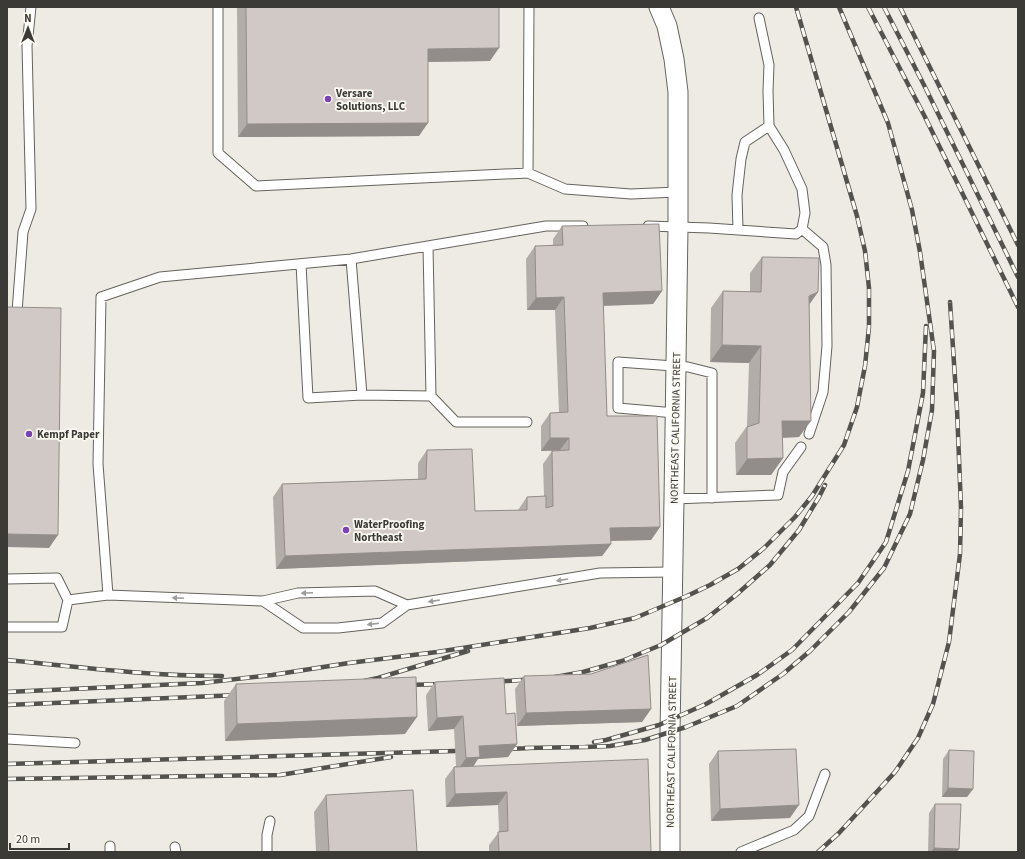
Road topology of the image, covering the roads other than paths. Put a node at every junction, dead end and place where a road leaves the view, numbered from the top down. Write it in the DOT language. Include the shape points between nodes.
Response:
graph roads {
  1 [pos="31,7"];
  2 [pos="218,7"];
  3 [pos="529,7"];
  4 [pos="660,7"];
  5 [pos="759,18"];
  6 [pos="768,126"];
  7 [pos="528,173"];
  8 [pos="678,192"];
  9 [pos="593,226"];
  10 [pos="640,226"];
  11 [pos="678,227"];
  12 [pos="802,229"];
  13 [pos="738,230"];
  14 [pos="428,246"];
  15 [pos="351,259"];
  16 [pos="301,264"];
  17 [pos="17,312"];
  18 [pos="676,366"];
  19 [pos="362,395"];
  20 [pos="431,396"];
  21 [pos="675,413"];
  22 [pos="527,422"];
  23 [pos="809,434"];
  24 [pos="801,447"];
  25 [pos="712,498"];
  26 [pos="674,499"];
  27 [pos="672,572"];
  28 [pos="7,579"];
  29 [pos="108,595"];
  30 [pos="68,600"];
  31 [pos="263,601"];
  32 [pos="407,605"];
  33 [pos="7,627"];
  34 [pos="7,739"];
  35 [pos="75,743"];
  36 [pos="825,774"];
  37 [pos="270,821"];
  38 [pos="267,852"];
  39 [pos="670,852"];
  40 [pos="741,852"];
  1 -- 17 [label="lane" via="27,46 31,209 23,232"];
  2 -- 7 [label="lane" via="218,153 256,186"];
  3 -- 7 [label="lane"];
  4 -- 8 [label="street, NORTHEAST CALIFORNIA STREET" via="674,59 678,92"];
  5 -- 6 [label="lane" via="769,65"];
  6 -- 12 [label="lane" via="784,150 802,189 805,213"];
  6 -- 13 [label="lane" via="745,142 737,195"];
  7 -- 8 [label="lane" via="564,189 631,194"];
  8 -- 11 [label="street, NORTHEAST CALIFORNIA STREET"];
  9 -- 14 [label="lane" via="546,226"];
  10 -- 11 [label="lane"];
  11 -- 13 [label="lane"];
  11 -- 18 [label="street, NORTHEAST CALIFORNIA STREET"];
  12 -- 13 [label="lane" via="796,234"];
  12 -- 23 [label="lane" via="823,247 826,266 827,346 823,392"];
  14 -- 15 [label="lane"];
  14 -- 20 [label="lane"];
  15 -- 16 [label="lane"];
  15 -- 19 [label="lane"];
  16 -- 19 [label="lane" via="308,398"];
  16 -- 29 [label="lane" via="160,277 101,297 98,464"];
  18 -- 21 [label="street, NORTHEAST CALIFORNIA STREET"];
  18 -- 21 [label="lane" via="618,362 618,408"];
  18 -- 25 [label="lane" via="712,373"];
  19 -- 20 [label="lane"];
  20 -- 22 [label="lane" via="456,422"];
  21 -- 26 [label="street, NORTHEAST CALIFORNIA STREET"];
  24 -- 25 [label="lane" via="783,472 778,495"];
  25 -- 26 [label="lane"];
  26 -- 27 [label="street, NORTHEAST CALIFORNIA STREET"];
  27 -- 32 [label="lane, one-way" via="600,574"];
  27 -- 39 [label="street, NORTHEAST CALIFORNIA STREET"];
  28 -- 30 [label="lane" via="56,578"];
  29 -- 30 [label="lane"];
  31 -- 29 [label="lane, one-way"];
  30 -- 33 [label="lane" via="62,627"];
  32 -- 31 [label="lane, one-way" via="375,590 298,593"];
  32 -- 31 [label="lane, one-way" via="382,623 338,628 303,628"];
  34 -- 35 [label="lane"];
  36 -- 40 [label="lane" via="810,816 794,830"];
  37 -- 38 [label="lane"];
}
